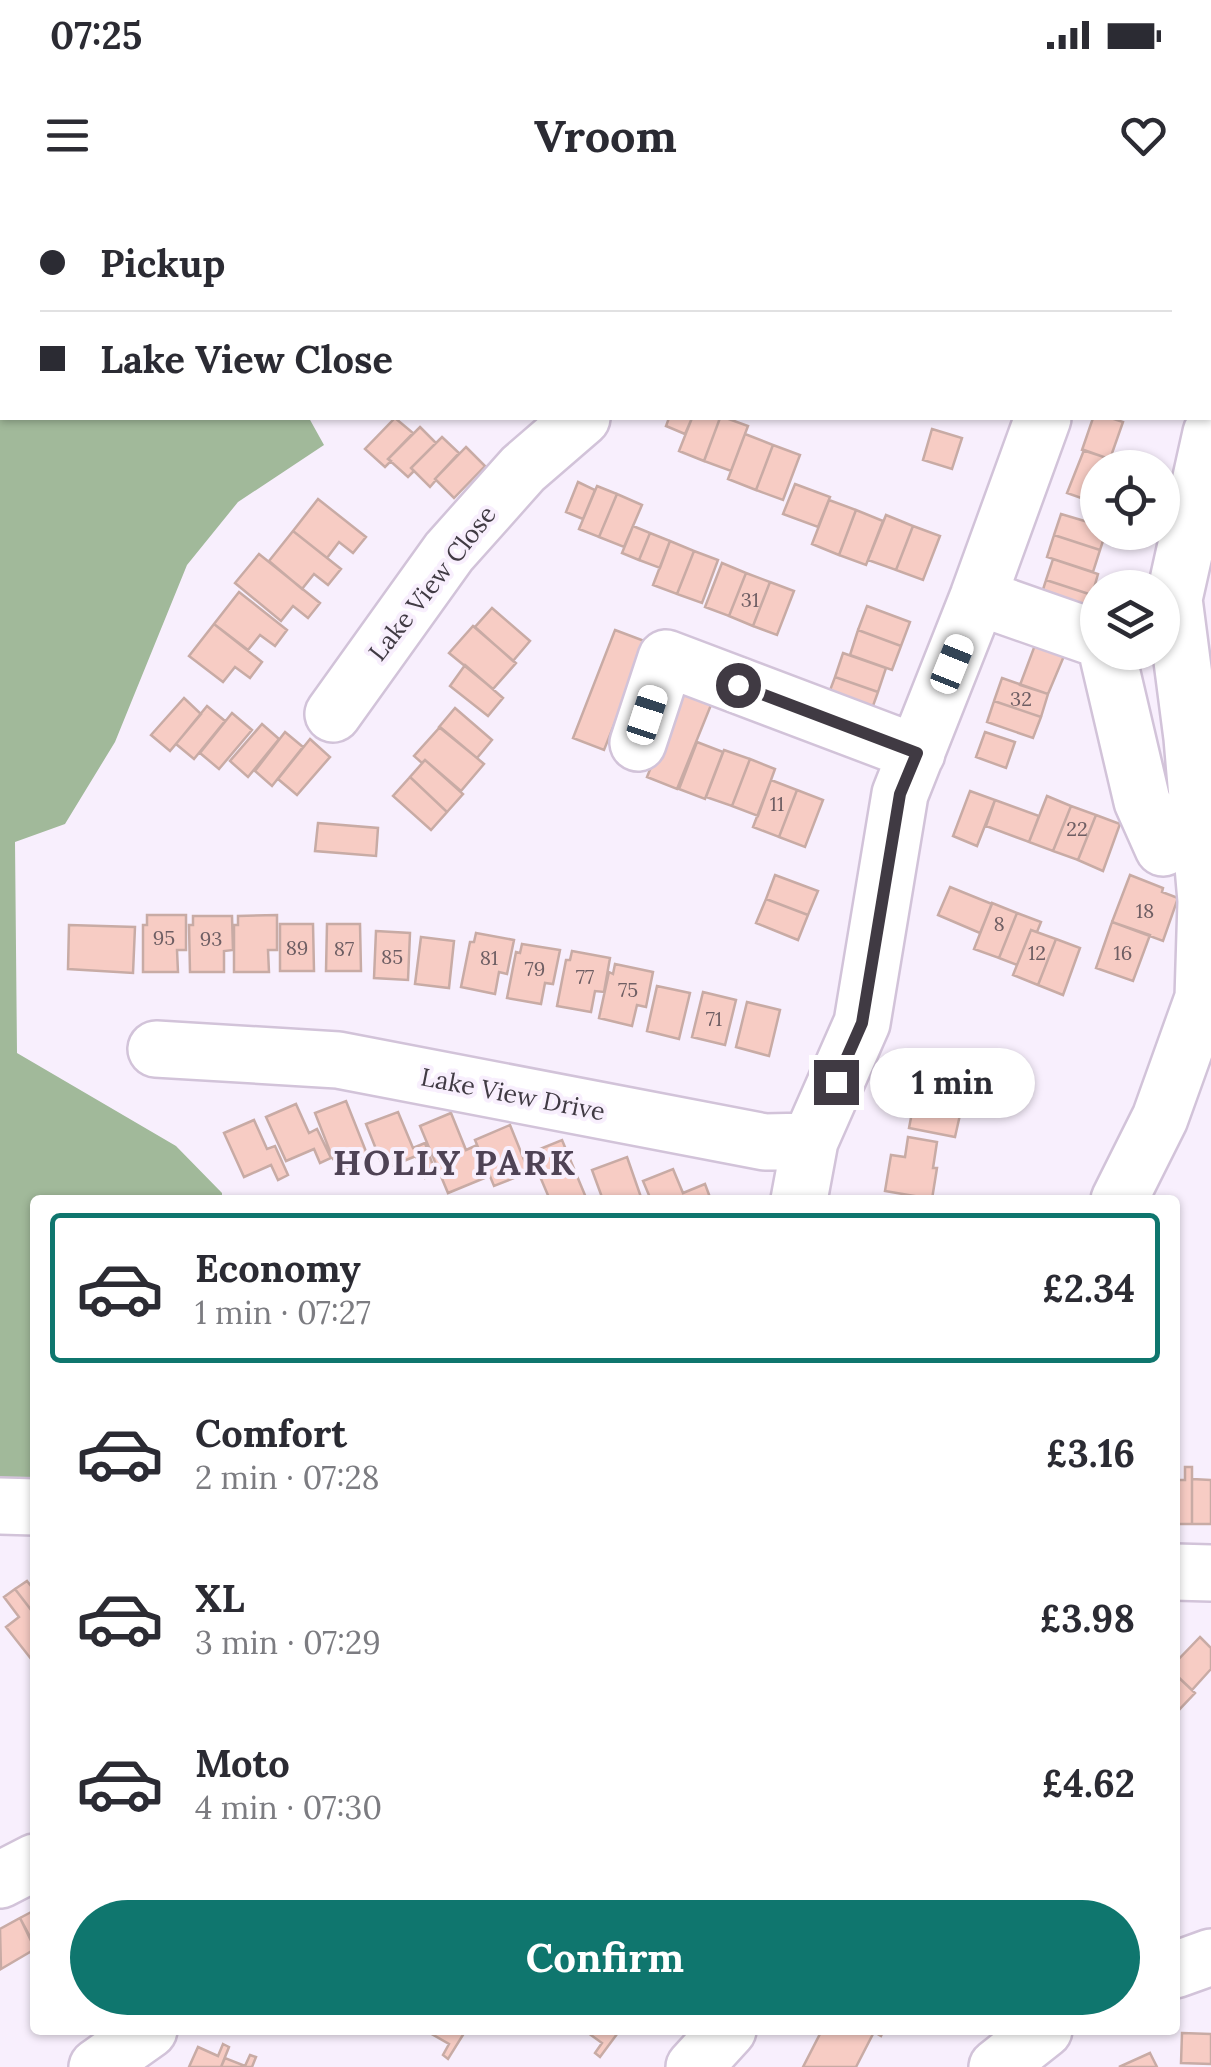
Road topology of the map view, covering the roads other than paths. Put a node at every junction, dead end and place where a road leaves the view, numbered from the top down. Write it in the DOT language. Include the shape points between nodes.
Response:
graph roads {
  1 [pos="580,420"];
  2 [pos="1042,420"];
  3 [pos="1211,433"];
  4 [pos="978,597"];
  5 [pos="1080,633"];
  6 [pos="1111,670"];
  7 [pos="333,714"];
  8 [pos="638,743"];
  9 [pos="917,753"];
  10 [pos="1163,848"];
  11 [pos="156,1050"];
  12 [pos="810,1141"];
  13 [pos="800,1195"];
  14 [pos="1122,1195"];
  15 [pos="0,1506"];
  16 [pos="30,1506"];
  17 [pos="1180,1572"];
  18 [pos="1211,1573"];
  19 [pos="30,1865"];
  20 [pos="0,1880"];
  21 [pos="1211,1957"];
  22 [pos="1180,1968"];
  23 [pos="143,2035"];
  24 [pos="723,2035"];
  25 [pos="1038,2035"];
  26 [pos="96,2067"];
  27 [pos="694,2067"];
  28 [pos="997,2067"];
  1 -- 7 [label="street, Lake View Close" via="523,469 449,552"];
  2 -- 4 [label="street"];
  3 -- 14 [label="street" via="1174,599 1206,901 1204,998 1160,1118"];
  4 -- 5 [label="street"];
  4 -- 9 [label="street"];
  6 -- 10 [label="street" via="1142,802"];
  8 -- 9 [label="street" via="666,658"];
  9 -- 12 [label="street" via="900,794 862,1023"];
  11 -- 12 [label="street, Lake View Drive" via="338,1060 764,1142"];
  12 -- 13 [label="street"];
  15 -- 16 [label="street"];
  17 -- 18 [label="street"];
  19 -- 20 [label="street"];
  21 -- 22 [label="street"];
  23 -- 26 [label="street"];
  24 -- 27 [label="street"];
  25 -- 28 [label="street"];
}
